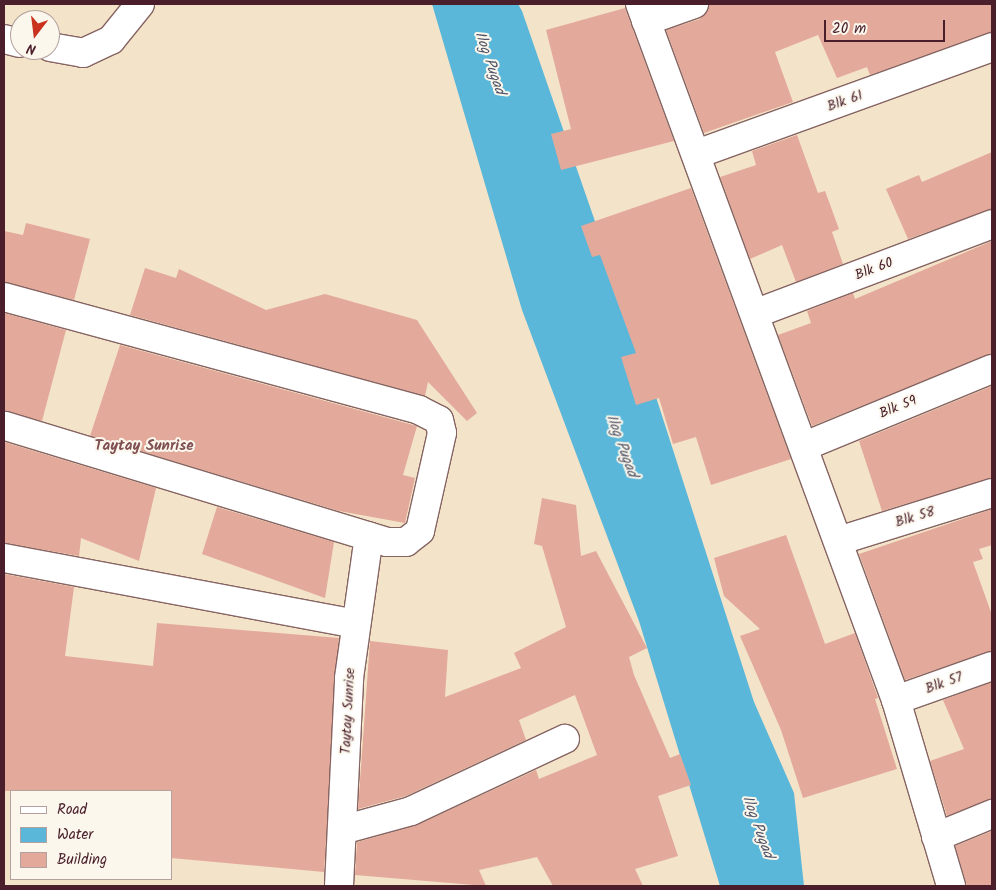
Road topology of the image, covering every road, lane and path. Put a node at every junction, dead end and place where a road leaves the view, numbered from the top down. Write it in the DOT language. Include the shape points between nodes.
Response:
graph roads {
  1 [pos="140,4"];
  2 [pos="694,4"];
  3 [pos="643,13"];
  4 [pos="992,47"];
  5 [pos="60,49"];
  6 [pos="697,154"];
  7 [pos="992,224"];
  8 [pos="4,297"];
  9 [pos="757,313"];
  10 [pos="992,368"];
  11 [pos="4,426"];
  12 [pos="804,446"];
  13 [pos="992,493"];
  14 [pos="369,536"];
  15 [pos="838,542"];
  16 [pos="4,558"];
  17 [pos="356,624"];
  18 [pos="992,666"];
  19 [pos="896,700"];
  20 [pos="565,740"];
  21 [pos="992,814"];
  22 [pos="342,830"];
  23 [pos="936,837"];
  24 [pos="339,886"];
  25 [pos="951,886"];
  1 -- 5 [label="street" via="111,40 83,52"];
  2 -- 3 [label="street"];
  3 -- 6 [label="street"];
  4 -- 6 [label="street, Blk 61"];
  6 -- 9 [label="street"];
  7 -- 9 [label="street, Blk 60"];
  8 -- 14 [label="street" via="431,414 442,433 420,530 406,542"];
  9 -- 12 [label="street"];
  10 -- 12 [label="street, Blk 59"];
  11 -- 14 [label="street"];
  12 -- 15 [label="street"];
  13 -- 15 [label="street, Blk 58"];
  14 -- 17 [label="street, Taytay Sunrise"];
  15 -- 19 [label="street"];
  16 -- 17 [label="street"];
  17 -- 22 [label="street, Taytay Sunrise"];
  18 -- 19 [label="street, Blk 57"];
  19 -- 23 [label="street"];
  20 -- 22 [label="street" via="411,811"];
  21 -- 23 [label="street"];
  22 -- 24 [label="street, Taytay Sunrise"];
  23 -- 25 [label="street"];
}
